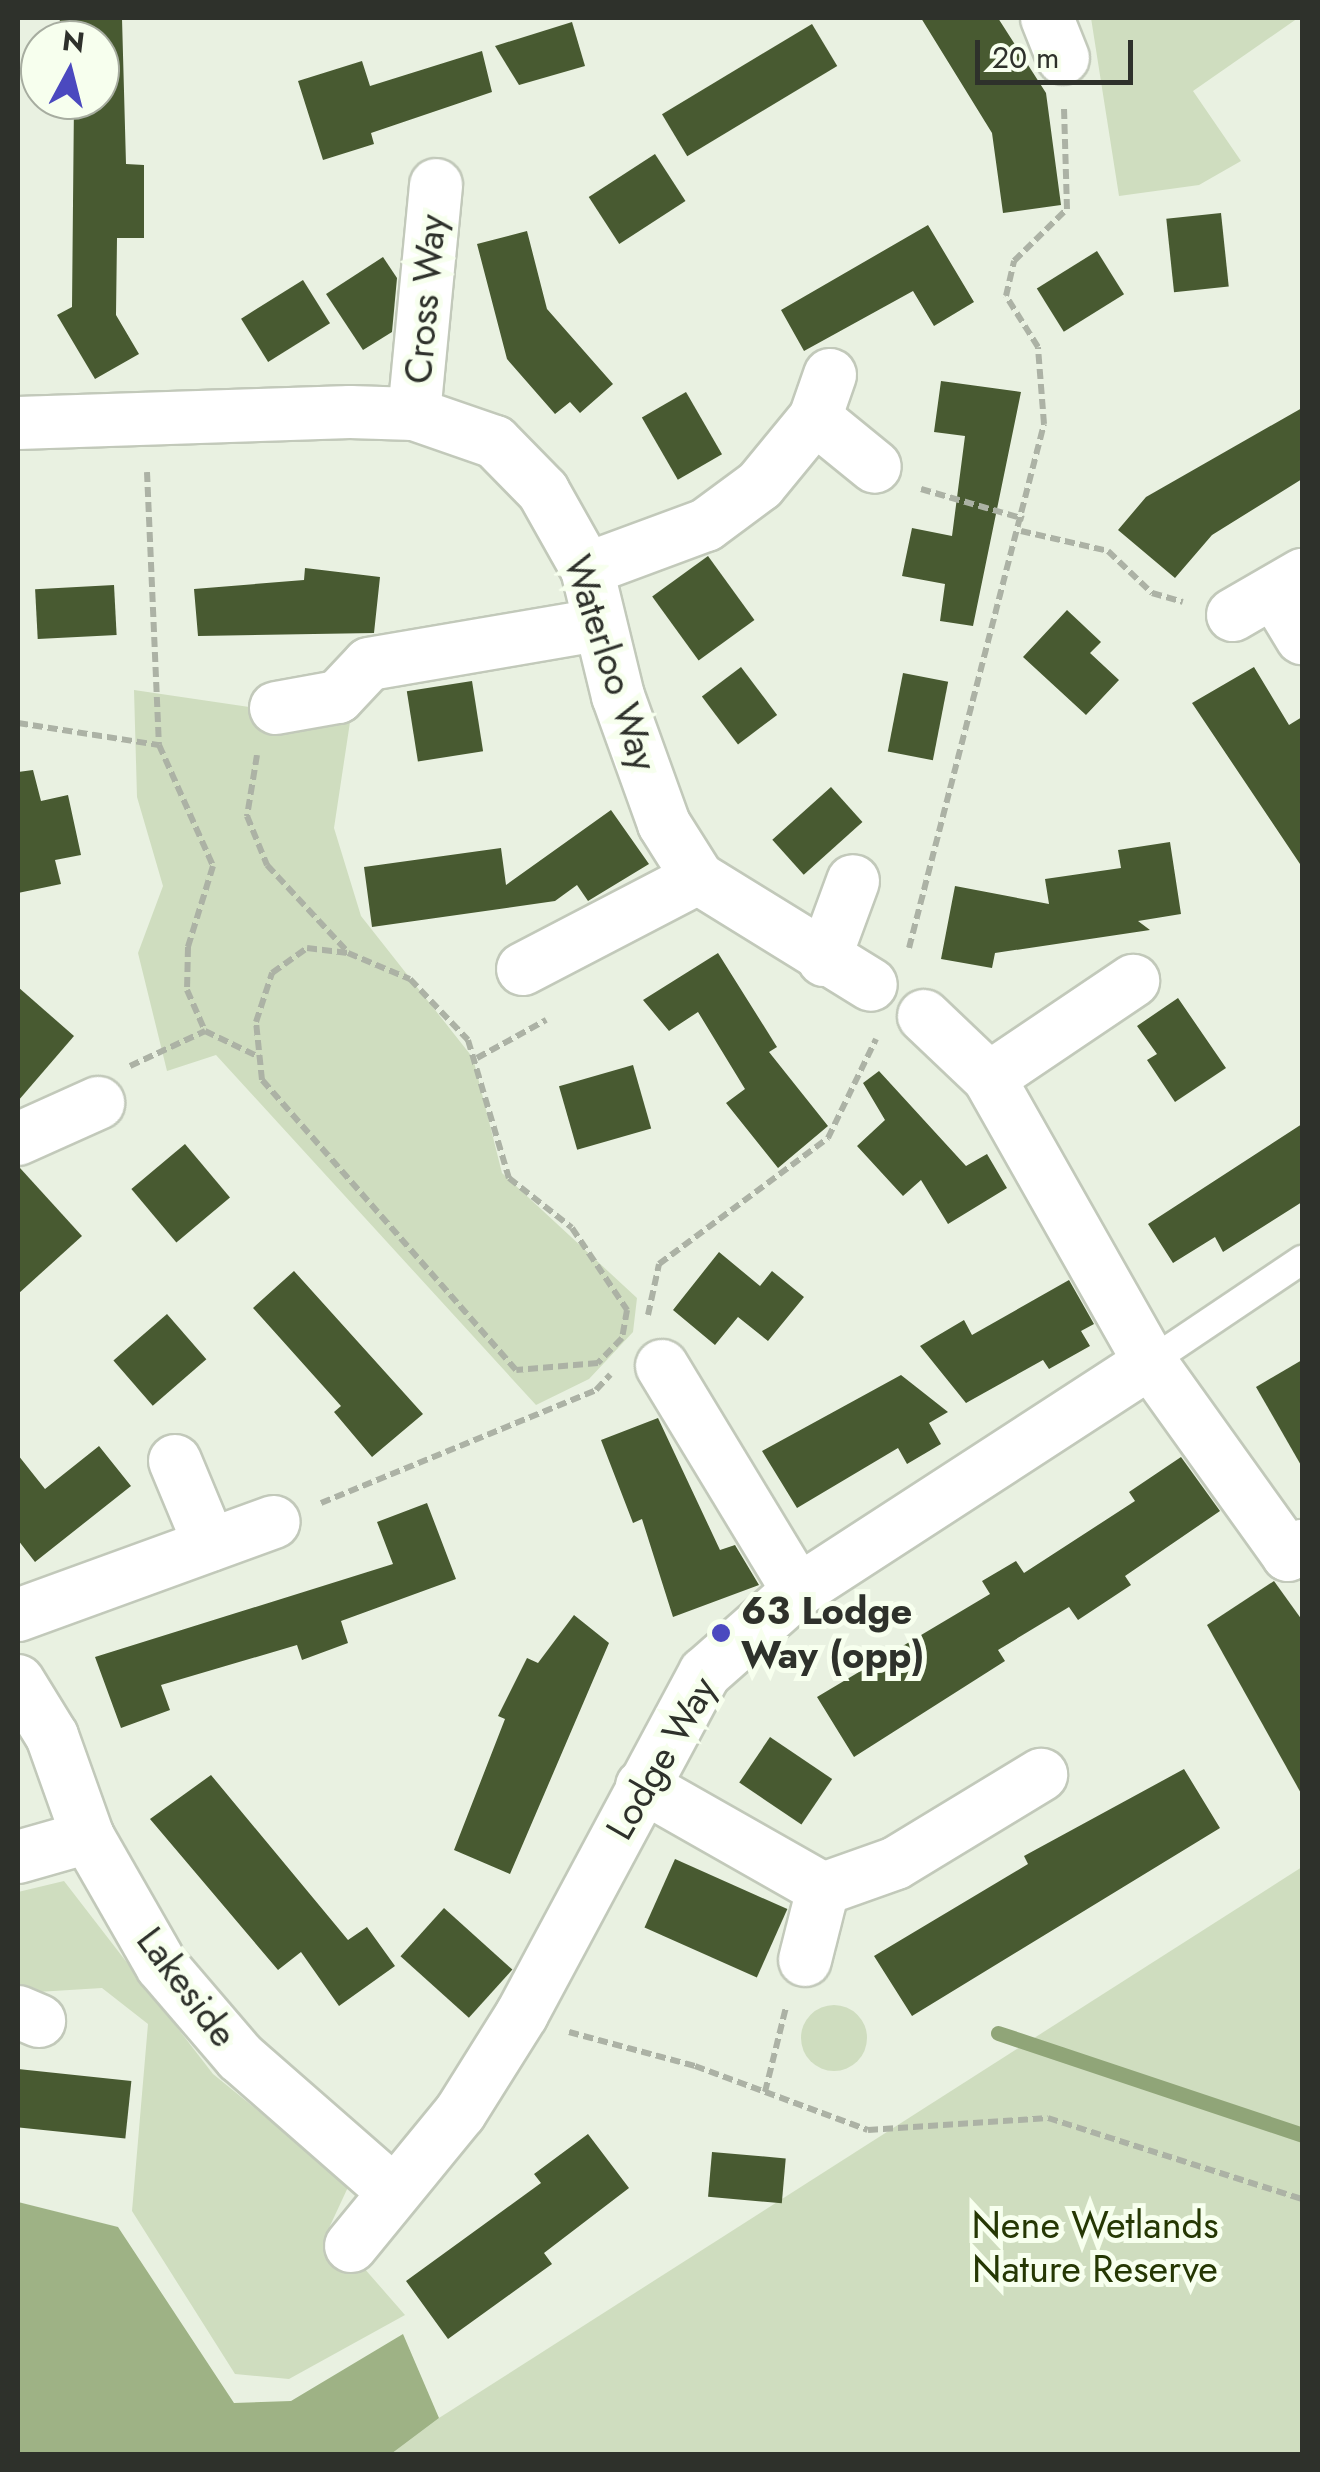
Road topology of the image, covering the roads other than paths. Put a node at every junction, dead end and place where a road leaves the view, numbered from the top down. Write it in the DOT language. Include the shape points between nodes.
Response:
graph roads {
  1 [pos="436,184"];
  2 [pos="414,414"];
  3 [pos="18,423"];
  4 [pos="875,468"];
  5 [pos="587,569"];
  6 [pos="1270,594"];
  7 [pos="598,624"];
  8 [pos="1302,638"];
  9 [pos="276,708"];
  10 [pos="698,878"];
  11 [pos="852,881"];
  12 [pos="824,960"];
  13 [pos="523,969"];
  14 [pos="1133,982"];
  15 [pos="871,985"];
  16 [pos="924,1016"];
  17 [pos="989,1078"];
  18 [pos="98,1104"];
  19 [pos="18,1139"];
  20 [pos="1302,1260"];
  21 [pos="1150,1362"];
  22 [pos="662,1366"];
  23 [pos="174,1461"];
  24 [pos="274,1522"];
  25 [pos="210,1545"];
  26 [pos="1298,1560"];
  27 [pos="798,1591"];
  28 [pos="18,1615"];
  29 [pos="18,1681"];
  30 [pos="1041,1775"];
  31 [pos="642,1786"];
  32 [pos="88,1837"];
  33 [pos="18,1858"];
  34 [pos="823,1889"];
  35 [pos="804,1960"];
  36 [pos="394,2192"];
  37 [pos="351,2246"];
  1 -- 2 [label="street, Cross Way"];
  2 -- 3 [label="street, Waterloo Way"];
  2 -- 5 [label="street, Waterloo Way" via="496,442 543,491"];
  4 -- 5 [label="street" via="822,396 760,485 706,525"];
  5 -- 7 [label="street, Waterloo Way"];
  6 -- 8 [label="street"];
  7 -- 9 [label="street" via="369,664 338,697"];
  7 -- 10 [label="street, Waterloo Way" via="664,824"];
  10 -- 12 [label="street, Waterloo Way"];
  10 -- 13 [label="street"];
  11 -- 12 [label="street"];
  12 -- 15 [label="street, Waterloo Way"];
  14 -- 17 [label="street"];
  16 -- 17 [label="street"];
  17 -- 21 [label="street"];
  18 -- 19 [label="street"];
  20 -- 21 [label="lane"];
  21 -- 26 [label="street"];
  21 -- 27 [label="street, Lodge Way"];
  22 -- 27 [label="street"];
  23 -- 25 [label="street"];
  24 -- 25 [label="street"];
  25 -- 28 [label="street"];
  27 -- 31 [label="street, Lodge Way" via="705,1674"];
  29 -- 32 [label="street, Lakeside" via="52,1736"];
  30 -- 34 [label="street" via="896,1862"];
  31 -- 34 [label="street"];
  31 -- 36 [label="street, Lodge Way" via="522,2014 460,2112"];
  32 -- 33 [label="street"];
  32 -- 36 [label="street, Lakeside" via="175,1982 240,2057"];
  34 -- 35 [label="street"];
  36 -- 37 [label="street, Lodge Way"];
}
